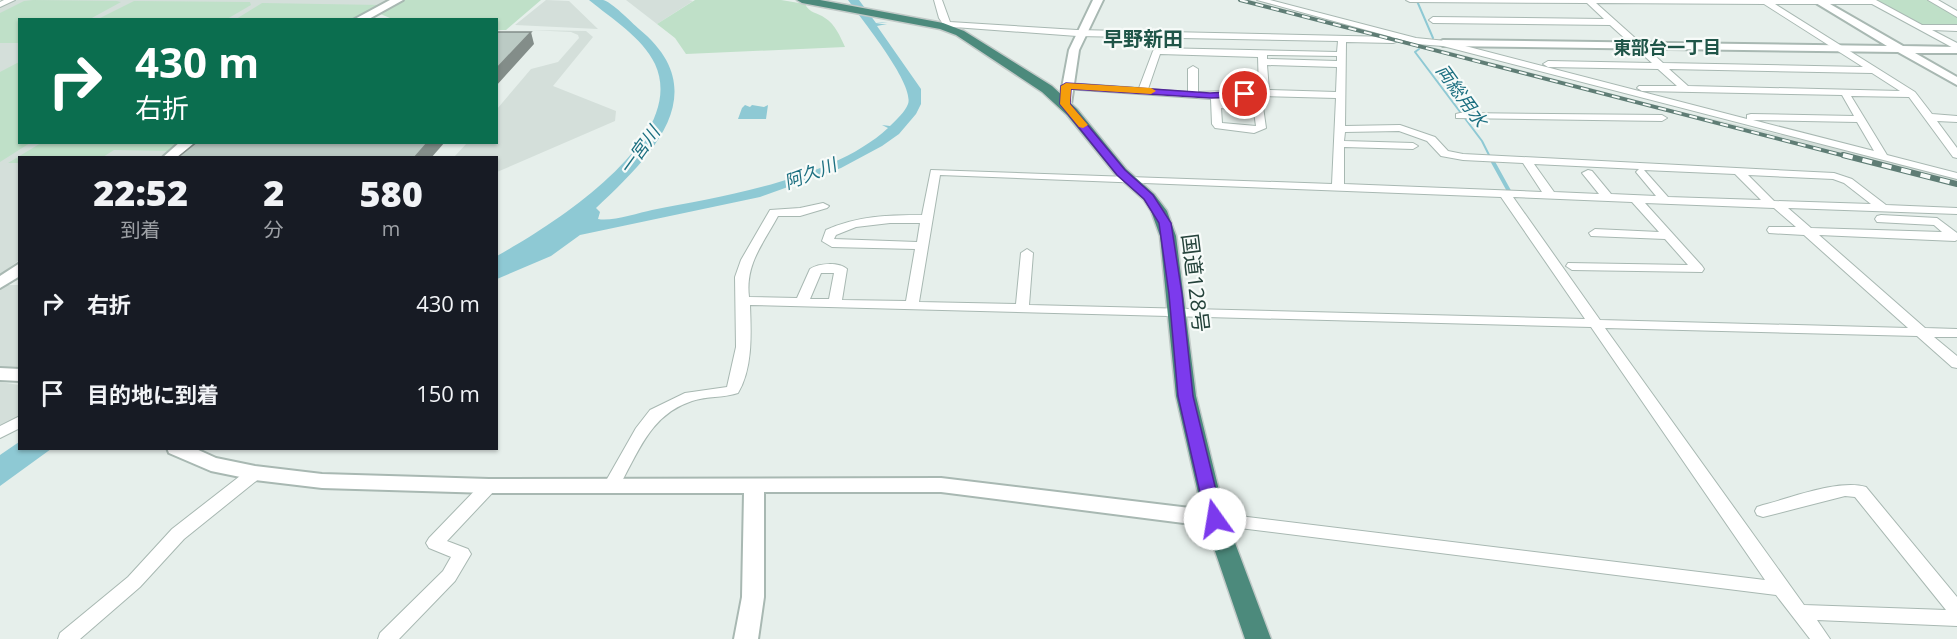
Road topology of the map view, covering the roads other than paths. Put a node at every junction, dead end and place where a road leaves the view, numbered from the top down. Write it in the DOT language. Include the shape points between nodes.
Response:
graph roads {
  1 [pos="11,0"];
  2 [pos="398,0"];
  3 [pos="802,0"];
  4 [pos="939,0"];
  5 [pos="1098,0"];
  6 [pos="1261,0"];
  7 [pos="1410,0"];
  8 [pos="1425,0"];
  9 [pos="1588,0"];
  10 [pos="1932,0"];
  11 [pos="1765,1"];
  12 [pos="1818,1"];
  13 [pos="1872,1"];
  14 [pos="0,5"];
  15 [pos="1947,9"];
  16 [pos="1957,10"];
  17 [pos="1957,15"];
  18 [pos="362,18"];
  19 [pos="1612,22"];
  20 [pos="945,26"];
  21 [pos="1921,27"];
  22 [pos="1957,28"];
  23 [pos="1438,31"];
  24 [pos="1082,33"];
  25 [pos="1265,37"];
  26 [pos="1342,39"];
  27 [pos="1416,41"];
  28 [pos="1636,44"];
  29 [pos="1838,47"];
  30 [pos="1901,48"];
  31 [pos="1957,49"];
  32 [pos="1263,56"];
  33 [pos="1343,59"];
  34 [pos="1525,64"];
  35 [pos="1661,66"];
  36 [pos="1193,69"];
  37 [pos="1875,70"];
  38 [pos="1957,82"];
  39 [pos="1066,86"];
  40 [pos="1617,88"];
  41 [pos="1686,89"];
  42 [pos="1143,90"];
  43 [pos="1264,93"];
  44 [pos="1845,93"];
  45 [pos="1192,94"];
  46 [pos="1341,94"];
  47 [pos="1912,94"];
  48 [pos="1217,100"];
  49 [pos="1065,104"];
  50 [pos="1462,117"];
  51 [pos="1728,117"];
  52 [pos="1929,117"];
  53 [pos="1662,118"];
  54 [pos="1862,119"];
  55 [pos="1957,119"];
  56 [pos="1340,129"];
  57 [pos="186,144"];
  58 [pos="1340,144"];
  59 [pos="1413,146"];
  60 [pos="1957,155"];
  61 [pos="171,156"];
  62 [pos="1883,157"];
  63 [pos="1526,160"];
  64 [pos="1738,171"];
  65 [pos="1641,172"];
  66 [pos="1588,173"];
  67 [pos="1957,176"];
  68 [pos="1130,180"];
  69 [pos="1338,186"];
  70 [pos="1504,194"];
  71 [pos="1550,195"];
  72 [pos="1608,198"];
  73 [pos="1636,199"];
  74 [pos="1665,200"];
  75 [pos="1775,205"];
  76 [pos="823,206"];
  77 [pos="1957,211"];
  78 [pos="1882,213"];
  79 [pos="927,219"];
  80 [pos="1773,230"];
  81 [pos="1809,231"];
  82 [pos="1595,233"];
  83 [pos="1898,234"];
  84 [pos="1669,236"];
  85 [pos="1956,237"];
  86 [pos="922,246"];
  87 [pos="1027,253"];
  88 [pos="1572,266"];
  89 [pos="18,270"];
  90 [pos="0,283"];
  91 [pos="743,301"];
  92 [pos="802,302"];
  93 [pos="835,303"];
  94 [pos="912,304"];
  95 [pos="1022,308"];
  96 [pos="1178,314"];
  97 [pos="1594,322"];
  98 [pos="1922,332"];
  99 [pos="1957,333"];
  100 [pos="1957,364"];
  101 [pos="0,374"];
  102 [pos="18,375"];
  103 [pos="18,423"];
  104 [pos="0,433"];
  105 [pos="180,450"];
  106 [pos="255,473"];
  107 [pos="489,486"];
  108 [pos="611,486"];
  109 [pos="754,487"];
  110 [pos="1763,511"];
  111 [pos="1215,519"];
  112 [pos="1781,590"];
  113 [pos="1957,610"];
  114 [pos="1799,612"];
  115 [pos="1957,618"];
  116 [pos="67,639"];
  117 [pos="387,639"];
  118 [pos="746,639"];
  119 [pos="1258,639"];
  120 [pos="1821,639"];
  1 -- 14 [label="street"];
  2 -- 18 [label="street"];
  3 -- 20 [label="highway, 国道128号"];
  4 -- 20 [label="street"];
  5 -- 24 [label="street"];
  6 -- 27 [label="street"];
  7 -- 8 [label="street"];
  8 -- 9 [label="street"];
  8 -- 23 [label="street"];
  9 -- 11 [label="street"];
  9 -- 19 [label="street"];
  10 -- 15 [label="street"];
  11 -- 12 [label="street"];
  11 -- 29 [label="street"];
  12 -- 13 [label="street"];
  12 -- 30 [label="street"];
  13 -- 21 [label="street"];
  15 -- 16 [label="street"];
  15 -- 17 [label="street"];
  19 -- 23 [label="street"];
  19 -- 28 [label="street"];
  20 -- 24 [label="street"];
  20 -- 49 [label="highway, 国道128号"];
  21 -- 22 [label="street"];
  21 -- 31 [label="street"];
  23 -- 27 [label="street"];
  23 -- 28 [label="street"];
  23 -- 34 [label="street"];
  24 -- 25 [label="street"];
  24 -- 39 [label="street"];
  25 -- 26 [label="street"];
  25 -- 32 [label="street"];
  26 -- 27 [label="street"];
  26 -- 33 [label="street"];
  28 -- 29 [label="street"];
  28 -- 35 [label="street"];
  29 -- 30 [label="street"];
  29 -- 37 [label="street"];
  30 -- 31 [label="street"];
  30 -- 38 [label="street"];
  32 -- 33 [label="street"];
  32 -- 42 [label="street" via="1157,51"];
  32 -- 43 [label="street"];
  33 -- 46 [label="street"];
  34 -- 35 [label="street"];
  34 -- 40 [label="street"];
  35 -- 37 [label="street"];
  35 -- 41 [label="street"];
  36 -- 45 [label="street"];
  37 -- 47 [label="street"];
  39 -- 42 [label="street"];
  39 -- 49 [label="street"];
  40 -- 41 [label="street"];
  40 -- 51 [label="street"];
  41 -- 44 [label="street"];
  42 -- 45 [label="street"];
  43 -- 46 [label="street"];
  43 -- 48 [label="street"];
  44 -- 47 [label="street"];
  44 -- 54 [label="street"];
  45 -- 48 [label="street"];
  46 -- 56 [label="street"];
  47 -- 52 [label="street"];
  48 -- 48 [label="street" via="1219,126 1261,128 1259,109"];
  49 -- 68 [label="highway, 国道128号"];
  50 -- 53 [label="street"];
  51 -- 54 [label="street"];
  51 -- 62 [label="street"];
  52 -- 55 [label="street"];
  52 -- 60 [label="street"];
  54 -- 62 [label="street"];
  56 -- 58 [label="street"];
  56 -- 63 [label="street" via="1400,128 1431,139 1445,154"];
  57 -- 61 [label="street"];
  58 -- 59 [label="street"];
  58 -- 69 [label="street"];
  62 -- 67 [label="street"];
  63 -- 64 [label="street"];
  63 -- 71 [label="street"];
  64 -- 75 [label="street"];
  64 -- 78 [label="street" via="1843,178"];
  65 -- 74 [label="street"];
  66 -- 72 [label="street"];
  68 -- 69 [label="street"];
  68 -- 79 [label="street" via="935,172"];
  68 -- 96 [label="highway, 国道128号" via="1149,197 1165,223"];
  69 -- 70 [label="street"];
  70 -- 71 [label="street"];
  70 -- 97 [label="street"];
  71 -- 72 [label="street"];
  72 -- 73 [label="street"];
  73 -- 74 [label="street"];
  73 -- 84 [label="street"];
  74 -- 75 [label="street"];
  75 -- 78 [label="street" via="1869,208"];
  75 -- 81 [label="street"];
  76 -- 91 [label="street" via="800,212 768,211 741,276"];
  77 -- 78 [label="street"];
  78 -- 83 [label="street"];
  78 -- 85 [label="street" via="1936,222"];
  79 -- 86 [label="street"];
  79 -- 86 [label="street" via="878,219 838,229 830,233 828,241"];
  80 -- 81 [label="street"];
  81 -- 83 [label="street"];
  81 -- 98 [label="street"];
  82 -- 84 [label="street"];
  83 -- 85 [label="street"];
  84 -- 88 [label="street" via="1698,269"];
  86 -- 94 [label="street"];
  87 -- 95 [label="street"];
  89 -- 90 [label="street"];
  91 -- 92 [label="street"];
  91 -- 108 [label="street" via="742,343 733,390 690,396 655,414 640,432"];
  92 -- 93 [label="street"];
  92 -- 93 [label="street" via="814,272 842,269"];
  93 -- 94 [label="street"];
  94 -- 95 [label="street"];
  95 -- 96 [label="street"];
  96 -- 97 [label="street"];
  96 -- 111 [label="highway, 国道128号" via="1186,396"];
  97 -- 98 [label="street"];
  97 -- 112 [label="street"];
  98 -- 99 [label="street"];
  98 -- 100 [label="street"];
  101 -- 102 [label="street"];
  103 -- 104 [label="street"];
  105 -- 106 [label="street" via="211,464"];
  106 -- 107 [label="street" via="370,484"];
  106 -- 116 [label="street" via="178,534 134,582"];
  107 -- 108 [label="street"];
  107 -- 117 [label="street" via="435,543 462,554 449,576"];
  108 -- 109 [label="street"];
  109 -- 111 [label="street" via="940,485"];
  109 -- 118 [label="street" via="753,597"];
  110 -- 113 [label="street" via="1845,490 1860,491"];
  111 -- 112 [label="street"];
  111 -- 119 [label="highway, 国道128号"];
  112 -- 114 [label="street"];
  114 -- 115 [label="street"];
  114 -- 120 [label="street"];
}
